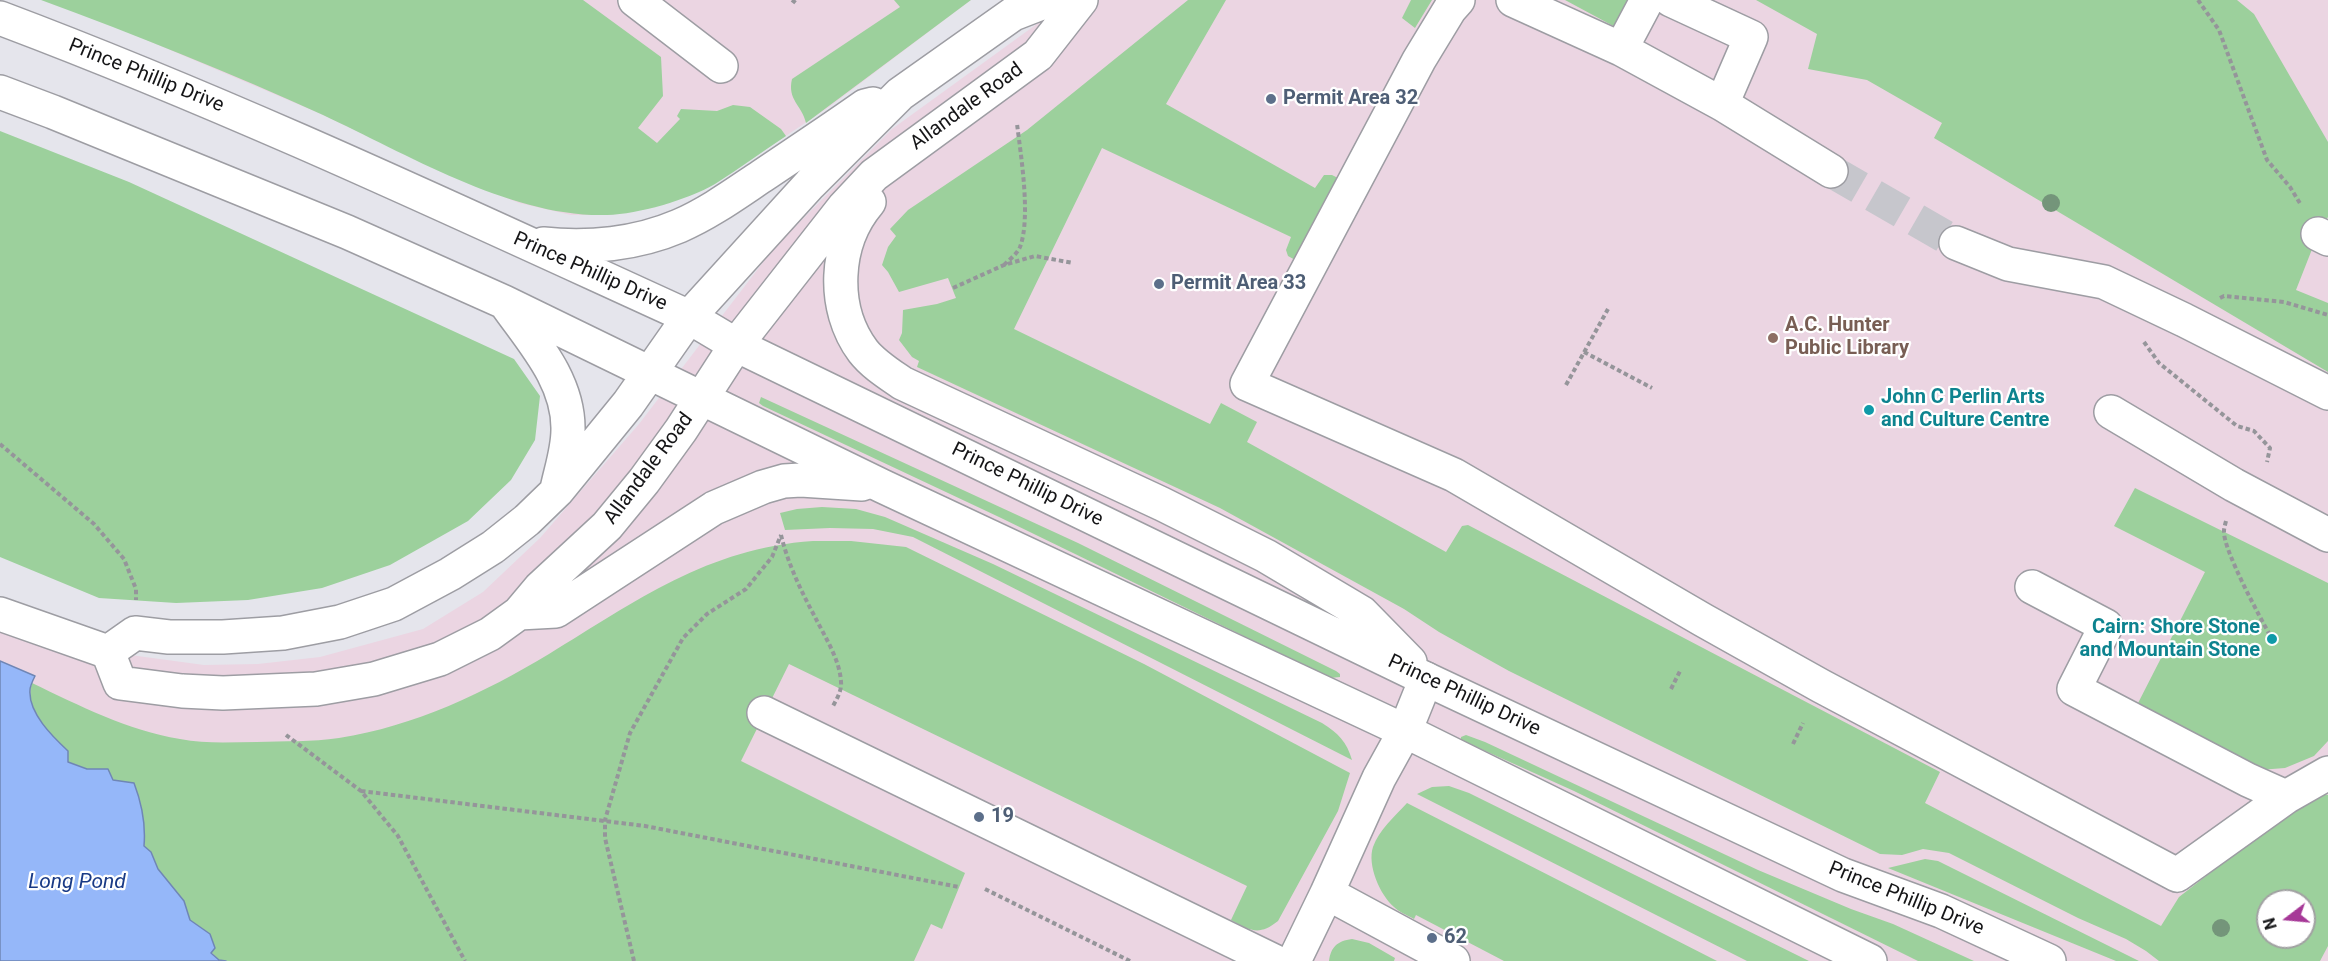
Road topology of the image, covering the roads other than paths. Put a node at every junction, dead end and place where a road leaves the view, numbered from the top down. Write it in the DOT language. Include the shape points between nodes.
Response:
graph roads {
  1 [pos="634,0"];
  2 [pos="1049,0"];
  3 [pos="1081,0"];
  4 [pos="1458,0"];
  5 [pos="1513,0"];
  6 [pos="1647,0"];
  7 [pos="1671,0"];
  8 [pos="0,18"];
  9 [pos="1621,49"];
  10 [pos="722,66"];
  11 [pos="0,92"];
  12 [pos="900,94"];
  13 [pos="1722,105"];
  14 [pos="935,130"];
  15 [pos="1831,171"];
  16 [pos="522,242"];
  17 [pos="1956,243"];
  18 [pos="504,302"];
  19 [pos="689,317"];
  20 [pos="736,345"];
  21 [pos="649,374"];
  22 [pos="2328,393"];
  23 [pos="701,399"];
  24 [pos="2111,412"];
  25 [pos="882,486"];
  26 [pos="557,491"];
  27 [pos="2328,535"];
  28 [pos="2032,587"];
  29 [pos="519,614"];
  30 [pos="9,618"];
  31 [pos="108,652"];
  32 [pos="1426,679"];
  33 [pos="764,713"];
  34 [pos="1405,731"];
  35 [pos="2328,773"];
  36 [pos="2286,797"];
  37 [pos="1327,893"];
  38 [pos="1274,961"];
  39 [pos="1294,961"];
  40 [pos="1453,961"];
  41 [pos="1870,961"];
  42 [pos="2049,961"];
  1 -- 10 [label="main road"];
  2 -- 12 [label="main road" via="1013,14"];
  3 -- 14 [label="main road, Allandale Road" via="1038,55"];
  4 -- 36 [label="main road" via="1419,60 1247,384 1454,475 1821,686 2177,875"];
  5 -- 9 [label="main road"];
  6 -- 9 [label="main road"];
  7 -- 13 [label="main road" via="1751,37"];
  8 -- 16 [label="main road, Prince Phillip Drive" via="264,124"];
  9 -- 13 [label="main road"];
  11 -- 18 [label="main road" via="347,232"];
  12 -- 16 [label="main road" via="865,106 707,213 676,227 598,245 570,247"];
  12 -- 19 [label="main road" via="810,184"];
  13 -- 15 [label="main road"];
  14 -- 20 [label="main road, Allandale Road" via="874,175"];
  14 -- 32 [label="main road" via="866,204 847,240 841,302 864,353 903,383 1266,556 1362,613"];
  16 -- 19 [label="main road, Prince Phillip Drive"];
  17 -- 22 [label="main road" via="2008,264 2104,282"];
  18 -- 21 [label="main road"];
  18 -- 26 [label="main road" via="548,364 566,404 568,431"];
  19 -- 20 [label="main road, Prince Phillip Drive"];
  19 -- 21 [label="main road"];
  20 -- 23 [label="main road, Allandale Road"];
  20 -- 32 [label="main road, Prince Phillip Drive"];
  21 -- 23 [label="main road"];
  21 -- 26 [label="main road"];
  23 -- 25 [label="main road"];
  23 -- 29 [label="main road, Allandale Road" via="607,526 540,588"];
  24 -- 27 [label="main road"];
  25 -- 29 [label="main road" via="801,480 763,487 714,508 556,611"];
  25 -- 34 [label="main road"];
  26 -- 31 [label="main road" via="493,547 394,604 340,622 283,633 180,637 135,633"];
  28 -- 36 [label="main road" via="2106,626 2074,689"];
  29 -- 31 [label="main road, Allandale Road" via="490,634 440,658 374,679 316,689 223,693 120,683"];
  30 -- 31 [label="main road"];
  32 -- 34 [label="main road"];
  32 -- 42 [label="main road, Prince Phillip Drive" via="1843,875 1941,911"];
  33 -- 38 [label="main road"];
  34 -- 37 [label="main road" via="1379,778"];
  34 -- 41 [label="main road"];
  35 -- 36 [label="main road"];
  37 -- 39 [label="main road"];
  37 -- 40 [label="main road"];
}
